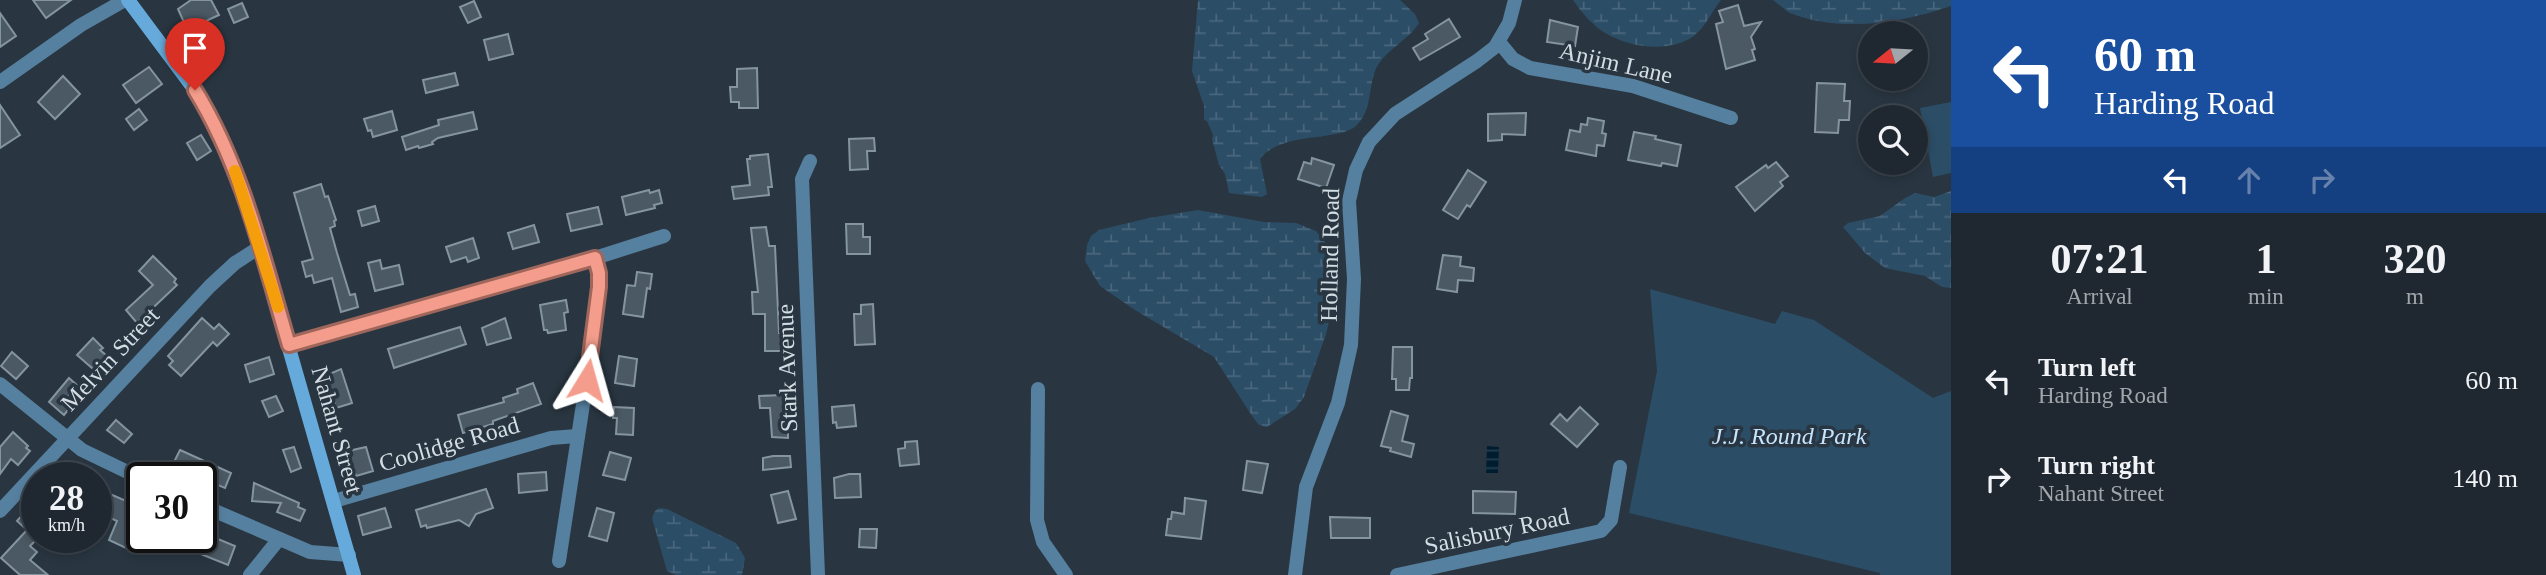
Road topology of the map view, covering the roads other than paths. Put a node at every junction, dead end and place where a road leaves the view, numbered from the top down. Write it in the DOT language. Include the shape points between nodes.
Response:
graph roads {
  1 [pos="126,0"];
  2 [pos="1515,0"];
  3 [pos="1499,42"];
  4 [pos="0,82"];
  5 [pos="1731,118"];
  6 [pos="810,161"];
  7 [pos="664,236"];
  8 [pos="260,247"];
  9 [pos="595,258"];
  10 [pos="289,345"];
  11 [pos="0,384"];
  12 [pos="1038,389"];
  13 [pos="577,436"];
  14 [pos="67,439"];
  15 [pos="1620,467"];
  16 [pos="126,472"];
  17 [pos="334,501"];
  18 [pos="0,511"];
  19 [pos="217,512"];
  20 [pos="279,539"];
  21 [pos="349,555"];
  22 [pos="559,561"];
  23 [pos="250,575"];
  24 [pos="355,575"];
  25 [pos="818,575"];
  26 [pos="1066,575"];
  27 [pos="1295,575"];
  28 [pos="1399,575"];
  1 -- 4 [label="street" via="80,25"];
  1 -- 8 [label="main road, Nahant Street" via="185,75 216,126"];
  2 -- 3 [label="street, Holland Road"];
  3 -- 5 [label="street, Anjim Lane" via="1513,59 1530,68 1633,86"];
  3 -- 27 [label="street, Holland Road" via="1395,114 1369,142 1356,170 1349,201 1354,290 1351,345 1338,403 1306,487"];
  6 -- 25 [label="street, Stark Avenue" via="802,181"];
  7 -- 9 [label="street"];
  8 -- 10 [label="main road, Nahant Street"];
  8 -- 14 [label="street, Melvin Street" via="210,286"];
  9 -- 10 [label="street"];
  9 -- 13 [label="street" via="599,287"];
  10 -- 17 [label="main road, Nahant Street"];
  11 -- 14 [label="street"];
  12 -- 26 [label="street" via="1037,520 1043,542"];
  13 -- 17 [label="street, Coolidge Road" via="551,438"];
  13 -- 22 [label="street"];
  14 -- 16 [label="street"];
  14 -- 18 [label="street, Melvin Street"];
  15 -- 28 [label="street, Salisbury Road" via="1605,528"];
  17 -- 21 [label="main road, Nahant Street"];
  19 -- 20 [label="street"];
  20 -- 21 [label="street" via="310,552"];
  20 -- 23 [label="street"];
  21 -- 24 [label="main road, Nahant Street"];
}
